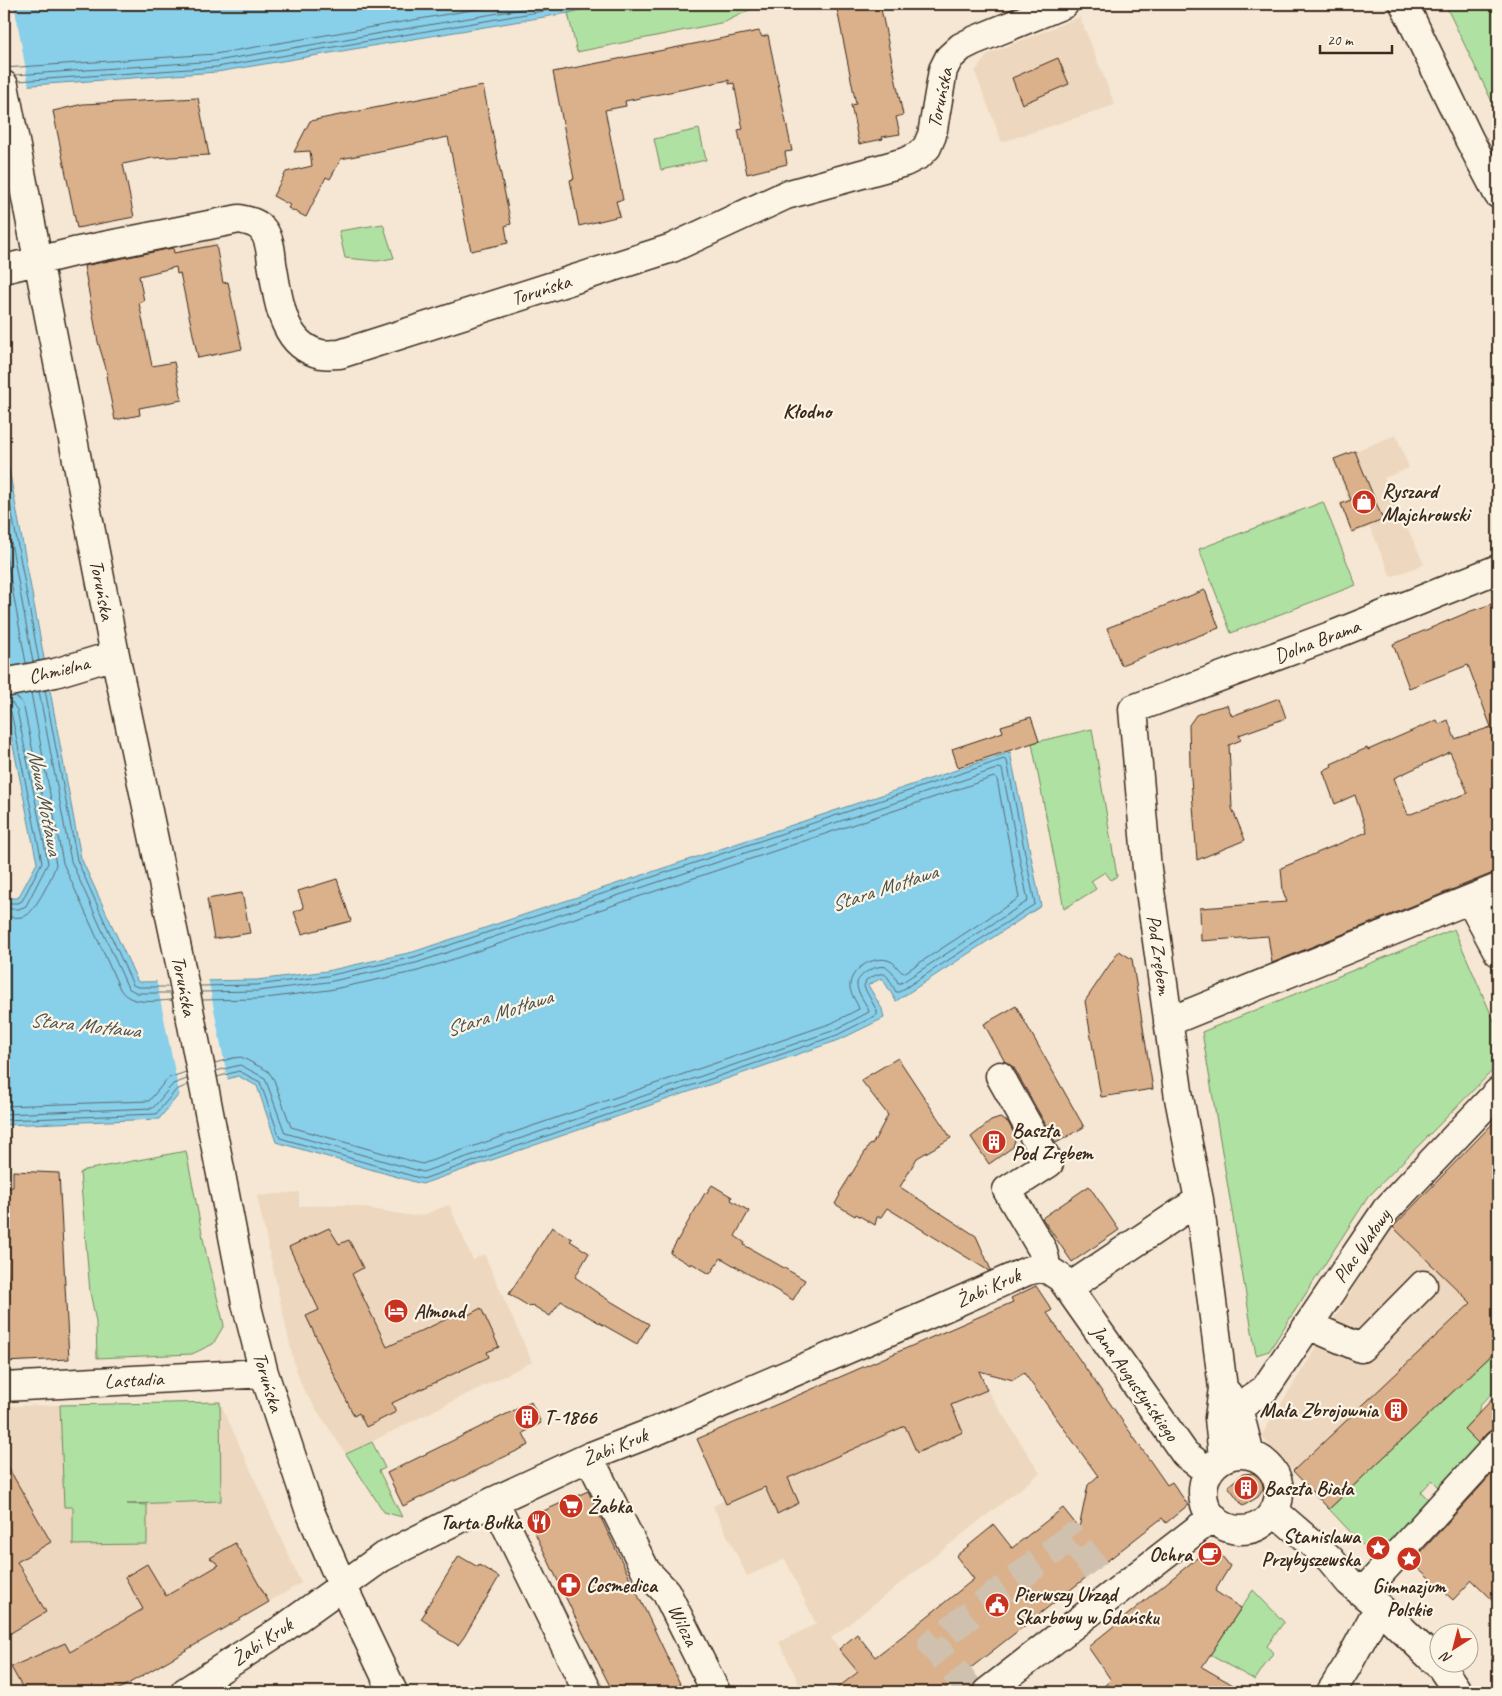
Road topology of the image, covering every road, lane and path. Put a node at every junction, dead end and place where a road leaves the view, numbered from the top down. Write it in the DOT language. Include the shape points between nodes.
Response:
graph roads {
  1 [pos="1064,4"];
  2 [pos="1404,4"];
  3 [pos="6,95"];
  4 [pos="1498,194"];
  5 [pos="38,261"];
  6 [pos="4,269"];
  7 [pos="1498,568"];
  8 [pos="115,655"];
  9 [pos="4,683"];
  10 [pos="1133,708"];
  11 [pos="1498,888"];
  12 [pos="1470,900"];
  13 [pos="1498,952"];
  14 [pos="1168,1022"];
  15 [pos="1000,1076"];
  16 [pos="1498,1092"];
  17 [pos="1199,1200"];
  18 [pos="1044,1267"];
  19 [pos="1423,1285"];
  20 [pos="1068,1288"];
  21 [pos="1308,1325"];
  22 [pos="264,1373"];
  23 [pos="4,1387"];
  24 [pos="1231,1398"];
  25 [pos="1498,1444"];
  26 [pos="1250,1455"];
  27 [pos="589,1457"];
  28 [pos="1216,1465"];
  29 [pos="494,1501"];
  30 [pos="1213,1516"];
  31 [pos="1269,1516"];
  32 [pos="646,1571"];
  33 [pos="342,1585"];
  34 [pos="1363,1594"];
  35 [pos="1015,1684"];
  36 [pos="185,1692"];
  37 [pos="393,1692"];
  38 [pos="588,1692"];
  39 [pos="696,1692"];
  40 [pos="716,1692"];
  41 [pos="987,1692"];
  42 [pos="1331,1692"];
  43 [pos="1458,1692"];
  1 -- 5 [label="street, Toruńska" via="973,41 948,58 932,135 927,147 905,162 786,195 672,248 340,354 322,354 302,347 286,327 268,240 253,222 239,219"];
  2 -- 4 [label="street"];
  3 -- 5 [label="street, Toruńska"];
  5 -- 6 [label="street"];
  5 -- 8 [label="street, Toruńska"];
  7 -- 10 [label="street, Dolna Brama" via="1336,634"];
  8 -- 9 [label="street, Chmielna" via="56,673"];
  8 -- 22 [label="street, Toruńska" via="180,963 238,1268"];
  10 -- 14 [label="street, Pod Zrębem" via="1147,870"];
  11 -- 12 [label="street"];
  12 -- 13 [label="street"];
  12 -- 14 [label="street"];
  14 -- 17 [label="street, Pod Zrębem"];
  15 -- 18 [label="street" via="1050,1163 1007,1190 1042,1249"];
  16 -- 21 [label="street, Plac Wałowy" via="1386,1210"];
  17 -- 20 [label="street"];
  17 -- 24 [label="street, Pod Zrębem"];
  18 -- 20 [label="street, Żabi Kruk" via="1061,1278"];
  18 -- 27 [label="street, Żabi Kruk" via="1027,1271"];
  19 -- 21 [label="street" via="1361,1348"];
  20 -- 28 [label="street, Jana Augustyńskiego" via="1185,1454"];
  21 -- 24 [label="street, Plac Wałowy" via="1265,1389"];
  22 -- 23 [label="street, Lastadia"];
  22 -- 33 [label="street, Toruńska" via="306,1499"];
  24 -- 26 [label="street, Pod Zrębem" via="1244,1427"];
  24 -- 28 [label="street, Pod Zrębem" via="1219,1418"];
  25 -- 34 [label="street"];
  26 -- 28 [label="street" via="1236,1454"];
  26 -- 31 [label="street" via="1266,1463 1276,1476 1278,1500"];
  27 -- 29 [label="street, Żabi Kruk"];
  27 -- 32 [label="street, Wilcza"];
  28 -- 30 [label="street" via="1204,1483 1206,1506"];
  29 -- 33 [label="street, Żabi Kruk" via="381,1558"];
  29 -- 38 [label="street"];
  30 -- 31 [label="street" via="1221,1524 1243,1530 1254,1528"];
  30 -- 35 [label="street"];
  31 -- 34 [label="street" via="1330,1559"];
  32 -- 39 [label="street" via="651,1599"];
  32 -- 40 [label="street, Wilcza" via="666,1592"];
  33 -- 36 [label="street, Żabi Kruk" via="284,1628"];
  33 -- 37 [label="street, Toruńska"];
  34 -- 42 [label="street" via="1346,1668"];
  34 -- 43 [label="street" via="1442,1667"];
  35 -- 41 [label="street"];
}
